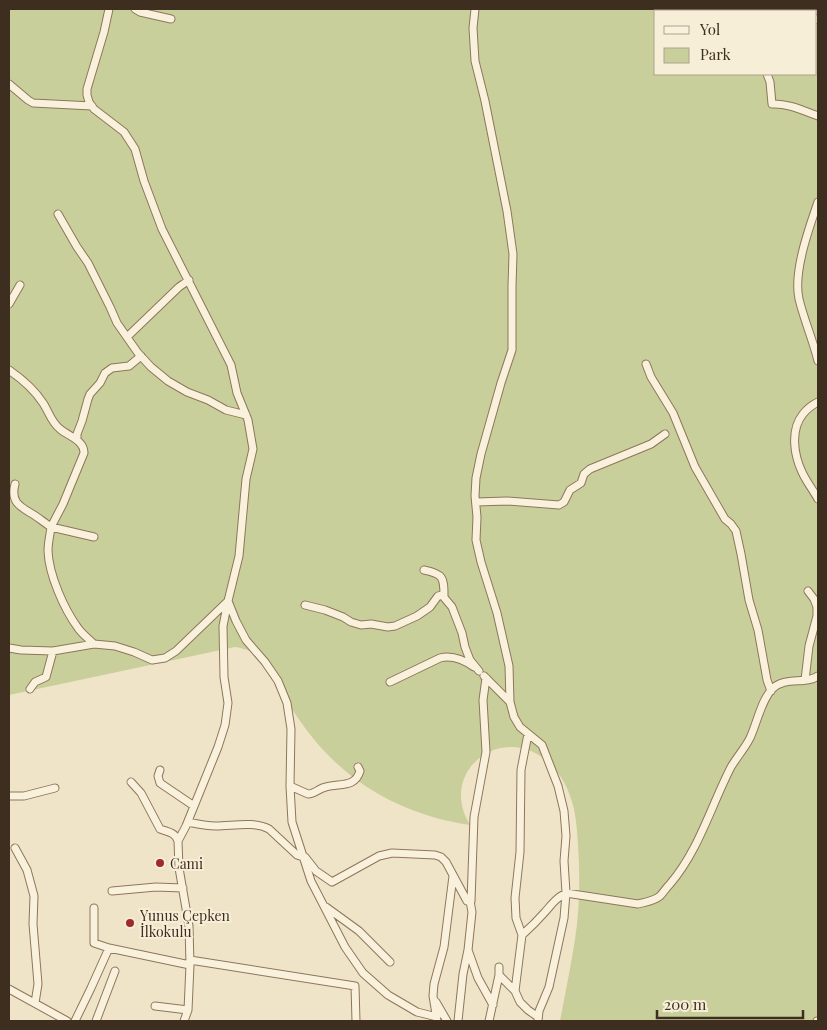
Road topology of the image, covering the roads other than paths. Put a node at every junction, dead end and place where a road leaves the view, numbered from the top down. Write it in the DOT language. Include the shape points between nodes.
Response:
graph roads {
  1 [pos="109,9"];
  2 [pos="135,9"];
  3 [pos="475,9"];
  4 [pos="171,19"];
  5 [pos="767,75"];
  6 [pos="9,84"];
  7 [pos="92,106"];
  8 [pos="818,116"];
  9 [pos="818,202"];
  10 [pos="58,214"];
  11 [pos="189,280"];
  12 [pos="20,285"];
  13 [pos="9,304"];
  14 [pos="127,337"];
  15 [pos="141,356"];
  16 [pos="818,361"];
  17 [pos="646,364"];
  18 [pos="9,370"];
  19 [pos="818,402"];
  20 [pos="246,415"];
  21 [pos="665,434"];
  22 [pos="77,440"];
  23 [pos="15,484"];
  24 [pos="818,499"];
  25 [pos="476,502"];
  26 [pos="51,527"];
  27 [pos="94,537"];
  28 [pos="424,570"];
  29 [pos="808,592"];
  30 [pos="444,596"];
  31 [pos="228,601"];
  32 [pos="306,606"];
  33 [pos="94,644"];
  34 [pos="9,648"];
  35 [pos="53,651"];
  36 [pos="479,671"];
  37 [pos="818,676"];
  38 [pos="486,678"];
  39 [pos="805,680"];
  40 [pos="390,682"];
  41 [pos="30,689"];
  42 [pos="771,691"];
  43 [pos="510,702"];
  44 [pos="528,734"];
  45 [pos="358,767"];
  46 [pos="160,770"];
  47 [pos="131,782"];
  48 [pos="290,786"];
  49 [pos="55,788"];
  50 [pos="9,796"];
  51 [pos="194,806"];
  52 [pos="188,822"];
  53 [pos="178,840"];
  54 [pos="15,848"];
  55 [pos="302,856"];
  56 [pos="454,875"];
  57 [pos="183,888"];
  58 [pos="112,891"];
  59 [pos="566,892"];
  60 [pos="470,901"];
  61 [pos="323,904"];
  62 [pos="94,908"];
  63 [pos="522,935"];
  64 [pos="109,948"];
  65 [pos="468,950"];
  66 [pos="190,962"];
  67 [pos="390,962"];
  68 [pos="115,972"];
  69 [pos="9,989"];
  70 [pos="515,991"];
  71 [pos="433,996"];
  72 [pos="35,1003"];
  73 [pos="493,1005"];
  74 [pos="155,1006"];
  75 [pos="186,1016"];
  76 [pos="437,1019"];
  77 [pos="538,1019"];
  78 [pos="67,1021"];
  79 [pos="75,1021"];
  80 [pos="96,1021"];
  81 [pos="194,1021"];
  82 [pos="356,1021"];
  83 [pos="447,1021"];
  84 [pos="458,1021"];
  85 [pos="489,1021"];
  1 -- 7 [label="street" via="87,89"];
  2 -- 4 [label="street"];
  3 -- 25 [label="street" via="475,61 513,254 512,350 481,454"];
  5 -- 8 [label="street" via="772,104"];
  6 -- 7 [label="street" via="33,103"];
  7 -- 11 [label="street" via="124,132 135,149 162,229"];
  9 -- 16 [label="street" via="797,278 798,297"];
  10 -- 14 [label="street"];
  11 -- 14 [label="street"];
  11 -- 20 [label="street" via="231,365"];
  12 -- 13 [label="street"];
  14 -- 15 [label="street"];
  15 -- 20 [label="street" via="168,381 226,410"];
  15 -- 22 [label="street" via="129,366 112,368 105,373 90,394"];
  17 -- 42 [label="street" via="673,413 695,467 725,519 736,531 766,680"];
  18 -- 22 [label="street" via="35,392 60,430"];
  19 -- 24 [label="street" via="799,420 795,443 802,472"];
  20 -- 31 [label="street" via="253,449 246,479 239,556"];
  21 -- 25 [label="street" via="651,444 590,469 584,474 581,484 570,490 559,505"];
  22 -- 26 [label="street" via="84,453"];
  23 -- 26 [label="street" via="14,495 19,506"];
  25 -- 43 [label="street" via="476,540 509,666"];
  26 -- 27 [label="street"];
  26 -- 33 [label="street" via="48,551 56,585 78,628"];
  28 -- 30 [label="street" via="441,576"];
  29 -- 39 [label="street" via="814,599 817,616"];
  30 -- 32 [label="street" via="438,596 417,616 388,627 356,624 325,610"];
  30 -- 36 [label="street" via="458,619 470,660"];
  31 -- 33 [label="street" via="166,658 152,660 115,646"];
  31 -- 48 [label="street" via="246,640 278,681 287,703 291,728"];
  31 -- 51 [label="street" via="223,626 228,703 225,725"];
  33 -- 35 [label="street"];
  34 -- 35 [label="street"];
  35 -- 41 [label="street" via="46,677 35,682"];
  36 -- 38 [label="street"];
  36 -- 40 [label="street" via="469,664 445,657"];
  37 -- 39 [label="street"];
  38 -- 43 [label="street"];
  38 -- 60 [label="street" via="483,700 486,752 474,816"];
  39 -- 42 [label="street" via="784,682"];
  42 -- 59 [label="street" via="750,739 732,766 688,858 659,897 638,904"];
  43 -- 44 [label="street" via="514,717"];
  44 -- 59 [label="street" via="542,745 558,786 566,836"];
  44 -- 63 [label="street" via="521,770 520,852 515,898 516,918"];
  45 -- 48 [label="street" via="360,771 355,780 311,794"];
  46 -- 51 [label="street" via="160,783"];
  47 -- 53 [label="street" via="141,793 160,829 173,833"];
  48 -- 55 [label="street" via="292,822"];
  49 -- 50 [label="street" via="24,796"];
  51 -- 52 [label="street"];
  52 -- 53 [label="street"];
  52 -- 55 [label="street" via="216,826 264,826"];
  53 -- 57 [label="street"];
  54 -- 72 [label="street" via="34,896 32,924 38,984"];
  55 -- 56 [label="street" via="332,882 379,856 392,853 441,857"];
  55 -- 61 [label="street"];
  56 -- 60 [label="street" via="467,901"];
  56 -- 71 [label="street" via="444,948"];
  57 -- 58 [label="street"];
  57 -- 66 [label="street"];
  59 -- 63 [label="street" via="558,896"];
  59 -- 77 [label="street" via="564,918 549,987"];
  60 -- 65 [label="street"];
  61 -- 67 [label="street" via="359,931"];
  61 -- 76 [label="street" via="345,947 363,973 388,995 417,1012"];
  62 -- 64 [label="street" via="94,943"];
  63 -- 70 [label="street"];
  64 -- 66 [label="street"];
  64 -- 79 [label="street"];
  65 -- 73 [label="street"];
  65 -- 84 [label="street"];
  66 -- 75 [label="street"];
  66 -- 82 [label="street" via="356,986"];
  68 -- 80 [label="street"];
  69 -- 72 [label="street"];
  70 -- 73 [label="street" via="499,971"];
  70 -- 77 [label="street" via="520,1002"];
  71 -- 76 [label="street"];
  71 -- 83 [label="street"];
  72 -- 78 [label="street"];
  73 -- 85 [label="street"];
  74 -- 75 [label="street"];
  75 -- 81 [label="street"];
}
